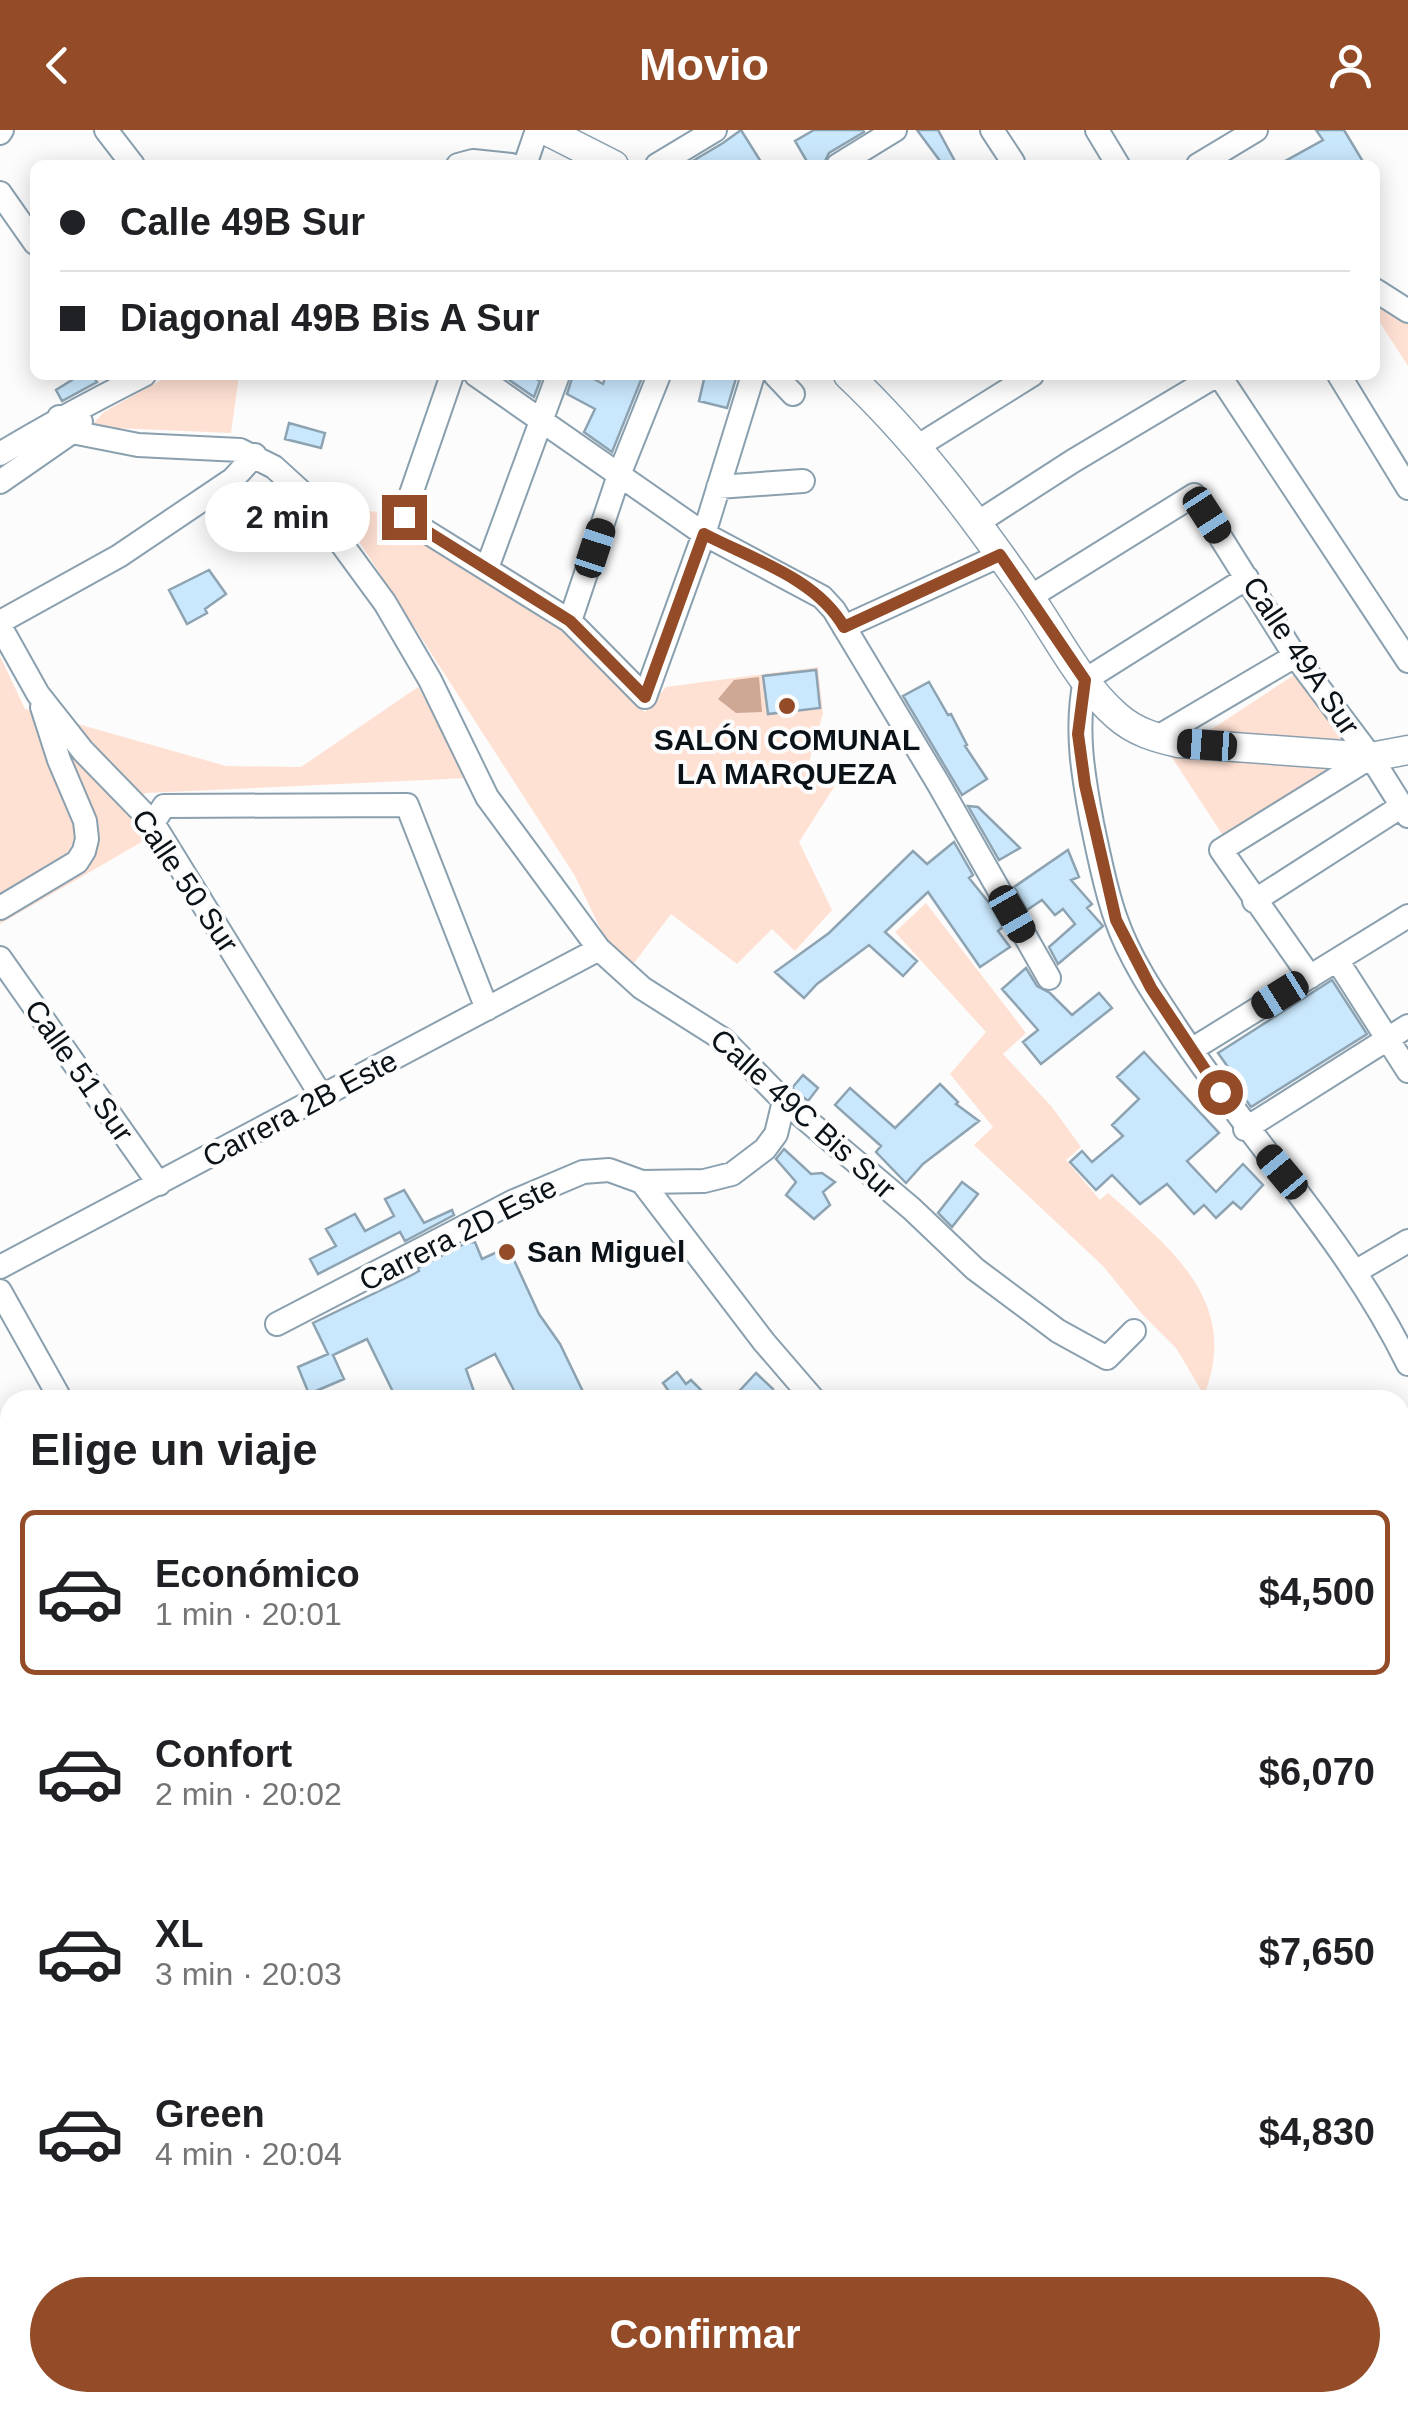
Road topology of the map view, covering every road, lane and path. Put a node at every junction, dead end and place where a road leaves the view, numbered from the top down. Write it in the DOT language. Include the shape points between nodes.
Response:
graph roads {
  1 [pos="106,130"];
  2 [pos="541,130"];
  3 [pos="715,130"];
  4 [pos="896,130"];
  5 [pos="992,130"];
  6 [pos="1097,130"];
  7 [pos="1256,130"];
  8 [pos="130,160"];
  9 [pos="527,160"];
  10 [pos="604,160"];
  11 [pos="665,160"];
  12 [pos="846,160"];
  13 [pos="1009,160"];
  14 [pos="1115,160"];
  15 [pos="1206,160"];
  16 [pos="0,193"];
  17 [pos="30,236"];
  18 [pos="1380,293"];
  19 [pos="1408,311"];
  20 [pos="130,380"];
  21 [pos="450,380"];
  22 [pos="484,380"];
  23 [pos="556,380"];
  24 [pos="658,380"];
  25 [pos="752,380"];
  26 [pos="780,380"];
  27 [pos="853,380"];
  28 [pos="1024,380"];
  29 [pos="1210,380"];
  30 [pos="1221,380"];
  31 [pos="1342,380"];
  32 [pos="793,394"];
  33 [pos="541,418"];
  34 [pos="66,424"];
  35 [pos="3,447"];
  36 [pos="915,448"];
  37 [pos="255,455"];
  38 [pos="620,475"];
  39 [pos="804,480"];
  40 [pos="0,482"];
  41 [pos="718,487"];
  42 [pos="1408,488"];
  43 [pos="976,523"];
  44 [pos="704,534"];
  45 [pos="1000,555"];
  46 [pos="486,568"];
  47 [pos="1247,578"];
  48 [pos="1030,597"];
  49 [pos="570,621"];
  50 [pos="0,624"];
  51 [pos="844,627"];
  52 [pos="1295,656"];
  53 [pos="1408,660"];
  54 [pos="1085,680"];
  55 [pos="38,694"];
  56 [pos="1156,738"];
  57 [pos="1408,750"];
  58 [pos="1371,757"];
  59 [pos="1405,811"];
  60 [pos="154,823"];
  61 [pos="1254,901"];
  62 [pos="0,908"];
  63 [pos="1408,916"];
  64 [pos="599,950"];
  65 [pos="0,958"];
  66 [pos="1337,960"];
  67 [pos="1310,977"];
  68 [pos="1049,978"];
  69 [pos="486,1009"];
  70 [pos="1408,1026"];
  71 [pos="1387,1039"];
  72 [pos="1191,1050"];
  73 [pos="1408,1072"];
  74 [pos="322,1097"];
  75 [pos="784,1100"];
  76 [pos="1246,1128"];
  77 [pos="642,1182"];
  78 [pos="158,1184"];
  79 [pos="1408,1241"];
  80 [pos="0,1267"];
  81 [pos="1355,1272"];
  82 [pos="0,1291"];
  83 [pos="277,1324"];
  84 [pos="1134,1331"];
  85 [pos="1406,1355"];
  86 [pos="55,1390"];
  87 [pos="805,1390"];
  1 -- 8 [label="street"];
  2 -- 9 [label="street"];
  2 -- 10 [label="street"];
  3 -- 11 [label="street"];
  4 -- 12 [label="street"];
  5 -- 13 [label="street"];
  6 -- 14 [label="street"];
  7 -- 15 [label="street"];
  16 -- 17 [label="street"];
  18 -- 19 [label="street"];
  20 -- 34 [label="street"];
  21 -- 46 [label="street" via="404,517"];
  22 -- 33 [label="street"];
  23 -- 33 [label="street"];
  24 -- 38 [label="street"];
  25 -- 41 [label="street"];
  26 -- 32 [label="street"];
  27 -- 36 [label="street"];
  28 -- 36 [label="street"];
  29 -- 43 [label="street"];
  30 -- 53 [label="street"];
  31 -- 42 [label="street"];
  33 -- 38 [label="street"];
  33 -- 46 [label="street"];
  34 -- 35 [label="street"];
  34 -- 37 [label="street" via="138,445"];
  34 -- 40 [label="street"];
  36 -- 43 [label="street"];
  37 -- 50 [label="street" via="233,479 118,556"];
  37 -- 64 [label="street, Calle 49C Bis Sur" via="308,498 385,603 487,797"];
  38 -- 44 [label="street"];
  38 -- 49 [label="street"];
  39 -- 41 [label="street"];
  41 -- 44 [label="street"];
  43 -- 45 [label="street"];
  44 -- 49 [label="street" via="645,697"];
  44 -- 51 [label="street" via="813,590"];
  45 -- 48 [label="street"];
  45 -- 51 [label="street"];
  46 -- 49 [label="street"];
  47 -- 48 [label="street, Calle 49A Sur" via="1194,495"];
  47 -- 52 [label="street, Calle 49A Sur"];
  47 -- 54 [label="street"];
  48 -- 54 [label="street"];
  50 -- 55 [label="street, Calle 50 Sur"];
  51 -- 68 [label="street"];
  52 -- 56 [label="street"];
  52 -- 58 [label="street, Calle 49A Sur"];
  54 -- 56 [label="street" via="1126,723"];
  54 -- 72 [label="street" via="1078,734 1116,920"];
  55 -- 60 [label="street, Calle 50 Sur"];
  55 -- 62 [label="street" via="87,838 76,862"];
  56 -- 58 [label="street"];
  57 -- 58 [label="street"];
  58 -- 59 [label="street, Calle 49A Sur"];
  58 -- 61 [label="street" via="1222,850"];
  59 -- 61 [label="street"];
  60 -- 69 [label="street" via="164,806 406,804"];
  60 -- 74 [label="street, Calle 50 Sur"];
  61 -- 67 [label="street"];
  63 -- 66 [label="street"];
  64 -- 69 [label="street, Carrera 2B Este"];
  64 -- 75 [label="street, Calle 49C Bis Sur" via="642,988 724,1040"];
  65 -- 78 [label="street, Calle 51 Sur"];
  66 -- 67 [label="street"];
  66 -- 71 [label="street"];
  67 -- 72 [label="street"];
  69 -- 74 [label="street, Carrera 2B Este"];
  70 -- 71 [label="street"];
  71 -- 73 [label="street"];
  71 -- 76 [label="street"];
  72 -- 76 [label="street"];
  74 -- 78 [label="street, Carrera 2B Este"];
  75 -- 77 [label="street, Carrera 2D Este" via="766,1150 732,1174"];
  75 -- 84 [label="street, Calle 49C Bis Sur" via="975,1268 1058,1331 1107,1358"];
  76 -- 81 [label="street"];
  77 -- 83 [label="street, Carrera 2D Este" via="596,1168 552,1183"];
  77 -- 87 [label="street"];
  78 -- 80 [label="street, Carrera 2B Este"];
  79 -- 81 [label="street"];
  81 -- 85 [label="street"];
  82 -- 86 [label="street"];
}
